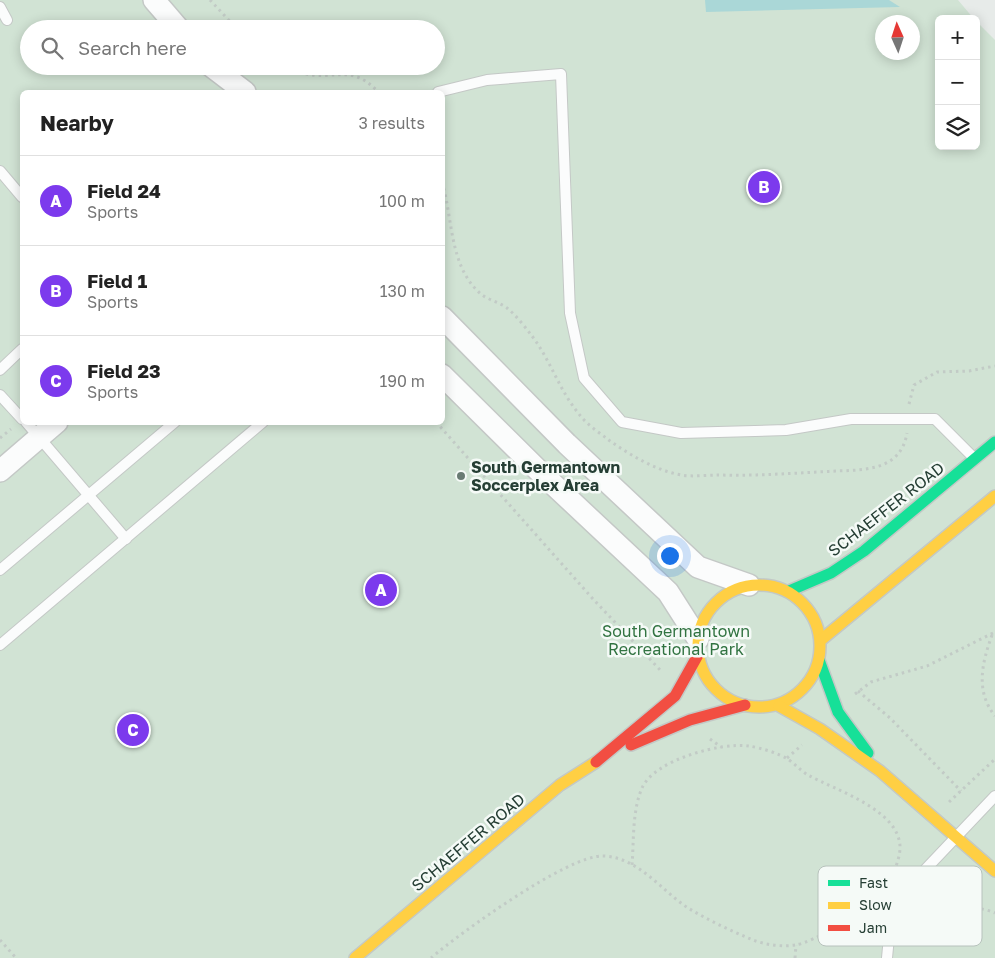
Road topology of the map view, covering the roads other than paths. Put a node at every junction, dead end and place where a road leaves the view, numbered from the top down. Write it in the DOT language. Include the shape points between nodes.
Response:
graph roads {
  1 [pos="154,0"];
  2 [pos="0,7"];
  3 [pos="8,20"];
  4 [pos="171,20"];
  5 [pos="211,75"];
  6 [pos="223,75"];
  7 [pos="218,90"];
  8 [pos="242,90"];
  9 [pos="445,90"];
  10 [pos="0,171"];
  11 [pos="20,195"];
  12 [pos="445,320"];
  13 [pos="20,351"];
  14 [pos="0,370"];
  15 [pos="445,378"];
  16 [pos="0,395"];
  17 [pos="20,417"];
  18 [pos="48,425"];
  19 [pos="171,425"];
  20 [pos="259,425"];
  21 [pos="32,430"];
  22 [pos="995,442"];
  23 [pos="975,459"];
  24 [pos="0,471"];
  25 [pos="88,496"];
  26 [pos="995,496"];
  27 [pos="126,539"];
  28 [pos="0,570"];
  29 [pos="748,585"];
  30 [pos="789,591"];
  31 [pos="821,640"];
  32 [pos="0,645"];
  33 [pos="698,648"];
  34 [pos="819,660"];
  35 [pos="745,705"];
  36 [pos="779,706"];
  37 [pos="606,756"];
  38 [pos="880,771"];
  39 [pos="995,796"];
  40 [pos="957,838"];
  41 [pos="928,866"];
  42 [pos="995,871"];
  43 [pos="355,958"];
  1 -- 4 [label="street"];
  2 -- 3 [label="lane"];
  5 -- 7 [label="street"];
  6 -- 8 [label="street"];
  9 -- 23 [label="lane" via="487,80 561,74 570,313 584,378 622,422 681,433 786,430 851,420 934,419"];
  10 -- 11 [label="lane"];
  12 -- 29 [label="street" via="567,444 698,567"];
  13 -- 14 [label="lane"];
  15 -- 33 [label="street" via="668,592"];
  16 -- 17 [label="lane"];
  18 -- 21 [label="street"];
  19 -- 25 [label="lane"];
  20 -- 27 [label="lane"];
  21 -- 24 [label="street"];
  21 -- 25 [label="lane"];
  22 -- 23 [label="street, SCHAEFFER ROAD"];
  23 -- 30 [label="street, SCHAEFFER ROAD" via="864,551 831,573"];
  25 -- 27 [label="lane"];
  25 -- 28 [label="lane"];
  26 -- 31 [label="street"];
  27 -- 32 [label="lane"];
  29 -- 30 [label="street" via="772,585"];
  29 -- 33 [label="street" via="730,591 714,603 702,621"];
  30 -- 31 [label="street" via="814,617"];
  31 -- 34 [label="street"];
  33 -- 35 [label="street" via="704,673 713,686 728,699"];
  33 -- 37 [label="street, SCHAEFFER ROAD" via="675,696"];
  34 -- 36 [label="street" via="800,692"];
  34 -- 38 [label="street" via="838,712"];
  35 -- 36 [label="street"];
  35 -- 37 [label="street, SCHAEFFER ROAD" via="690,720"];
  36 -- 38 [label="street" via="820,729"];
  37 -- 43 [label="street, SCHAEFFER ROAD" via="560,785"];
  38 -- 40 [label="street"];
  39 -- 40 [label="lane"];
  40 -- 41 [label="lane"];
  40 -- 42 [label="street"];
}
